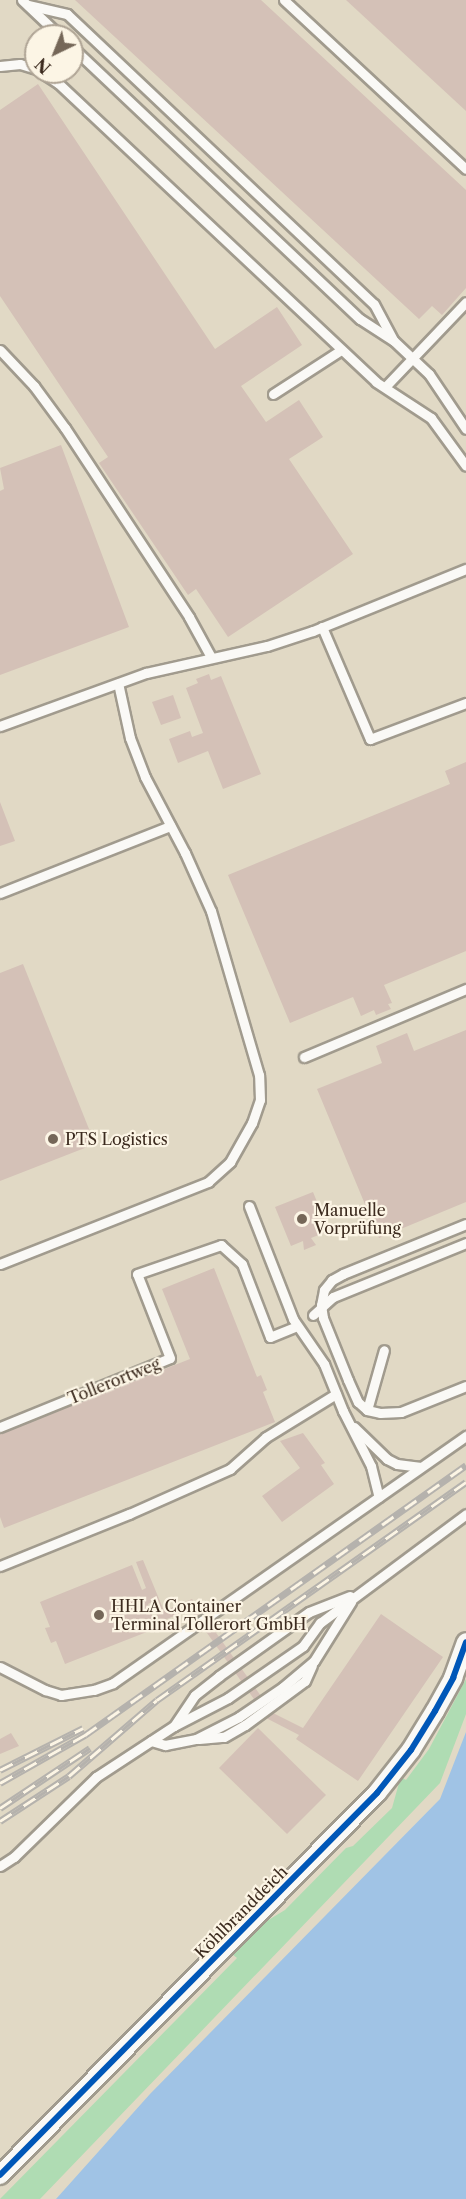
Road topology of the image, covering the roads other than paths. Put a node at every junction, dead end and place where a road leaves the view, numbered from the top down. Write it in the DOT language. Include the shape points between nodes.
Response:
graph roads {
  1 [pos="284,0"];
  2 [pos="25,3"];
  3 [pos="47,24"];
  4 [pos="84,58"];
  5 [pos="24,65"];
  6 [pos="0,66"];
  7 [pos="59,84"];
  8 [pos="466,169"];
  9 [pos="466,302"];
  10 [pos="394,341"];
  11 [pos="0,350"];
  12 [pos="341,350"];
  13 [pos="412,358"];
  14 [pos="385,387"];
  15 [pos="273,394"];
  16 [pos="466,429"];
  17 [pos="466,466"];
  18 [pos="466,568"];
  19 [pos="322,627"];
  20 [pos="211,657"];
  21 [pos="118,683"];
  22 [pos="466,704"];
  23 [pos="0,726"];
  24 [pos="170,826"];
  25 [pos="0,893"];
  26 [pos="466,989"];
  27 [pos="304,1057"];
  28 [pos="249,1206"];
  29 [pos="466,1224"];
  30 [pos="466,1243"];
  31 [pos="0,1264"];
  32 [pos="321,1305"];
  33 [pos="313,1315"];
  34 [pos="297,1326"];
  35 [pos="384,1350"];
  36 [pos="466,1386"];
  37 [pos="336,1394"];
  38 [pos="367,1410"];
  39 [pos="350,1423"];
  40 [pos="0,1427"];
  41 [pos="466,1436"];
  42 [pos="421,1467"];
  43 [pos="379,1497"];
  44 [pos="466,1514"];
  45 [pos="0,1566"];
  46 [pos="360,1591"];
  47 [pos="466,1642"];
  48 [pos="0,1667"];
  49 [pos="174,1726"];
  50 [pos="150,1741"];
  51 [pos="0,1866"];
  52 [pos="0,2175"];
  1 -- 8 [label="lane"];
  2 -- 3 [label="lane"];
  2 -- 10 [label="lane" via="67,14 374,304"];
  4 -- 10 [label="lane" via="360,319"];
  5 -- 6 [label="lane"];
  7 -- 12 [label="lane"];
  9 -- 13 [label="lane"];
  10 -- 13 [label="lane"];
  11 -- 20 [label="lane" via="34,386 65,428"];
  12 -- 14 [label="lane"];
  12 -- 15 [label="lane"];
  13 -- 14 [label="lane"];
  13 -- 16 [label="lane" via="429,374"];
  14 -- 17 [label="lane" via="431,418"];
  18 -- 19 [label="lane"];
  19 -- 20 [label="lane" via="267,646"];
  19 -- 22 [label="lane" via="370,739"];
  20 -- 21 [label="lane"];
  21 -- 23 [label="lane"];
  21 -- 24 [label="lane" via="137,757"];
  24 -- 25 [label="lane"];
  24 -- 31 [label="lane" via="200,884 225,953 230,983 261,1082 254,1118 230,1162 208,1182"];
  26 -- 27 [label="lane"];
  28 -- 34 [label="lane"];
  29 -- 32 [label="lane" via="342,1274 324,1290"];
  30 -- 32 [label="lane"];
  32 -- 33 [label="lane"];
  32 -- 38 [label="lane" via="348,1380 358,1402"];
  34 -- 37 [label="lane" via="321,1359"];
  34 -- 40 [label="lane, Tollerortweg" via="270,1337 242,1264 221,1245 137,1274 170,1358"];
  35 -- 38 [label="lane"];
  36 -- 38 [label="lane" via="401,1412"];
  37 -- 39 [label="lane"];
  37 -- 45 [label="lane" via="266,1437 230,1468"];
  39 -- 42 [label="lane" via="387,1459"];
  39 -- 43 [label="lane" via="371,1466"];
  41 -- 42 [label="lane"];
  42 -- 43 [label="lane"];
  43 -- 48 [label="lane" via="113,1683 61,1695"];
  44 -- 46 [label="lane"];
  46 -- 49 [label="lane" via="320,1623 303,1646 228,1698"];
  46 -- 49 [label="lane" via="309,1612 219,1676 195,1695"];
  46 -- 50 [label="lane" via="305,1681 288,1696 224,1737 165,1745"];
  47 -- 52 [label="street, Köhlbranddeich" via="435,1711 377,1793"];
  49 -- 50 [label="lane"];
  50 -- 51 [label="lane" via="96,1778"];
}
